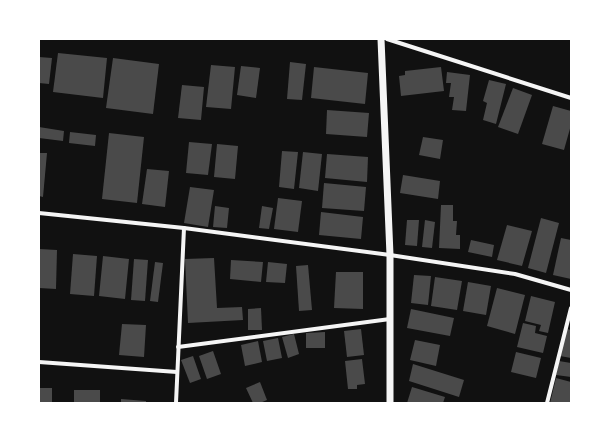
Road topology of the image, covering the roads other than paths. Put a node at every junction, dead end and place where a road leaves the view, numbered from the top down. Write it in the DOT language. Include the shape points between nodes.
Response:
graph roads {
  1 [pos="381,39"];
  2 [pos="387,39"];
  3 [pos="571,98"];
  4 [pos="39,213"];
  5 [pos="184,228"];
  6 [pos="390,255"];
  7 [pos="571,290"];
  8 [pos="571,308"];
  9 [pos="390,319"];
  10 [pos="178,347"];
  11 [pos="39,362"];
  12 [pos="178,372"];
  13 [pos="176,403"];
  14 [pos="390,403"];
  15 [pos="547,403"];
  1 -- 6 [label="street"];
  2 -- 3 [label="street"];
  4 -- 5 [label="street"];
  5 -- 6 [label="street"];
  5 -- 10 [label="street"];
  6 -- 7 [label="street" via="515,274"];
  6 -- 9 [label="street"];
  8 -- 15 [label="street"];
  9 -- 10 [label="street"];
  9 -- 14 [label="street"];
  10 -- 12 [label="street"];
  11 -- 12 [label="street"];
  12 -- 13 [label="street"];
}
